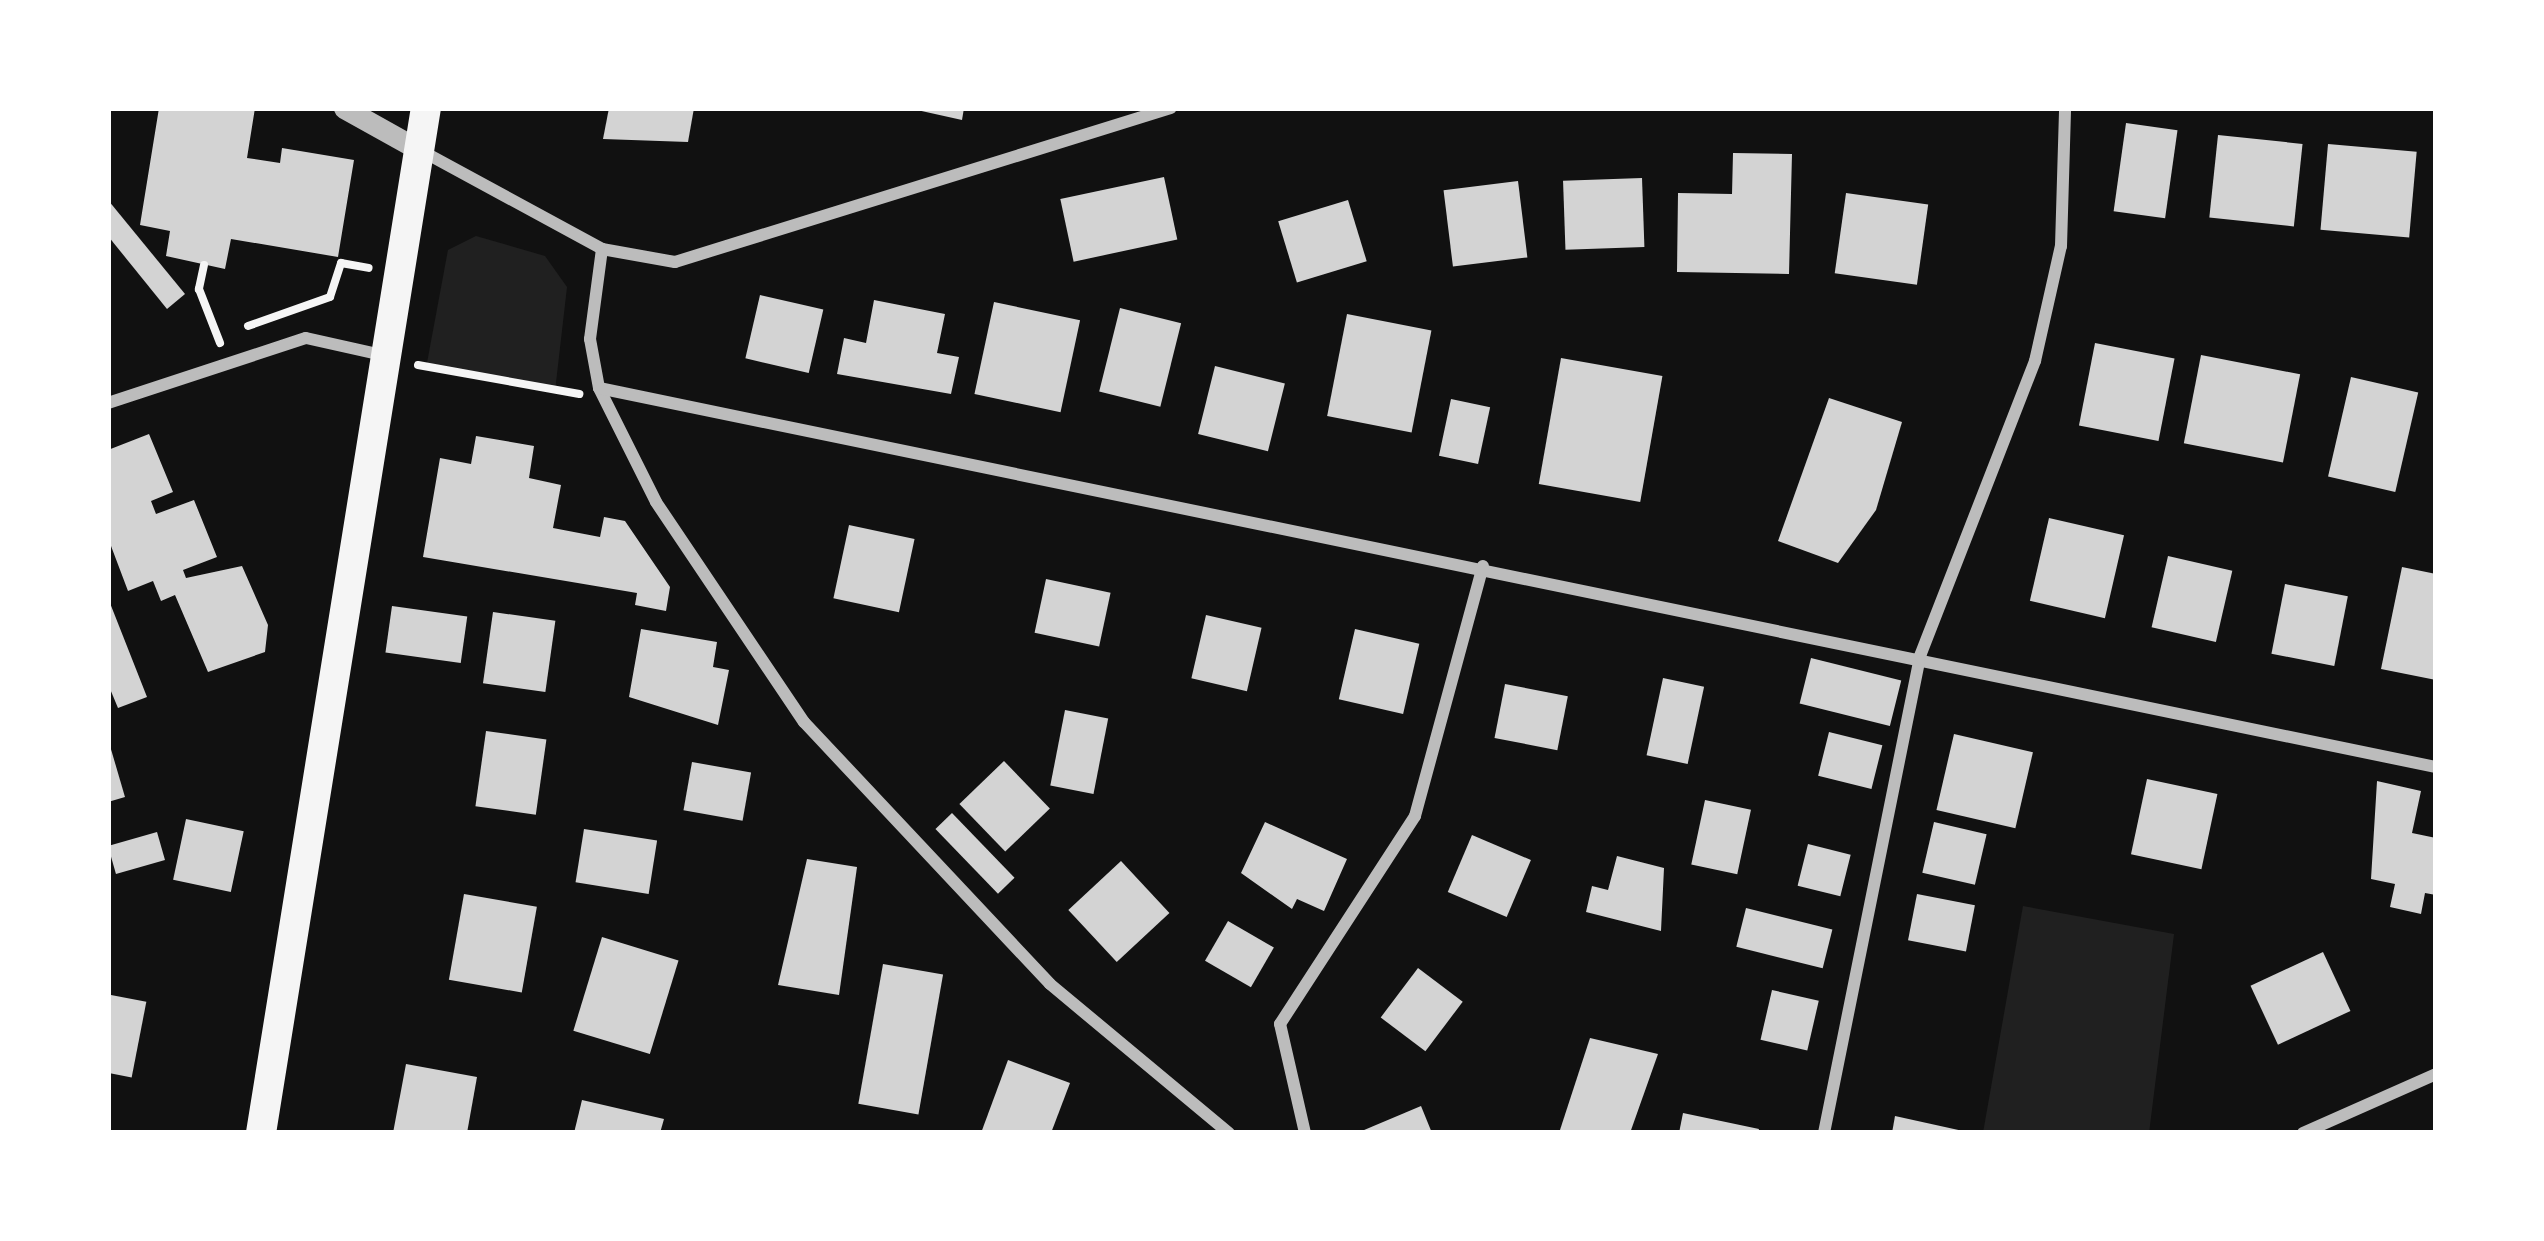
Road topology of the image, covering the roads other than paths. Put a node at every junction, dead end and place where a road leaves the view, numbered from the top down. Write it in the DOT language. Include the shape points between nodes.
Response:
graph roads {
  1 [pos="344,108"];
  2 [pos="426,108"];
  3 [pos="1171,108"];
  4 [pos="2065,108"];
  5 [pos="419,150"];
  6 [pos="602,249"];
  7 [pos="382,355"];
  8 [pos="598,388"];
  9 [pos="108,403"];
  10 [pos="1483,566"];
  11 [pos="1920,656"];
  12 [pos="2436,767"];
  13 [pos="2436,1074"];
  14 [pos="262,1133"];
  15 [pos="1229,1133"];
  16 [pos="1304,1133"];
  17 [pos="1825,1133"];
  18 [pos="2303,1133"];
  1 -- 5 [label="street"];
  2 -- 5 [label="main road"];
  3 -- 6 [label="street" via="898,185 716,257"];
  4 -- 11 [label="street" via="2060,246 2035,362"];
  5 -- 6 [label="street"];
  5 -- 7 [label="main road"];
  6 -- 8 [label="street" via="590,339"];
  7 -- 9 [label="street" via="306,338"];
  7 -- 14 [label="main road"];
  8 -- 10 [label="street"];
  8 -- 15 [label="street" via="656,502 804,722 1050,984"];
  10 -- 11 [label="street"];
  10 -- 16 [label="street" via="1415,816 1280,1024"];
  11 -- 12 [label="street"];
  11 -- 17 [label="street"];
  13 -- 18 [label="street"];
}
